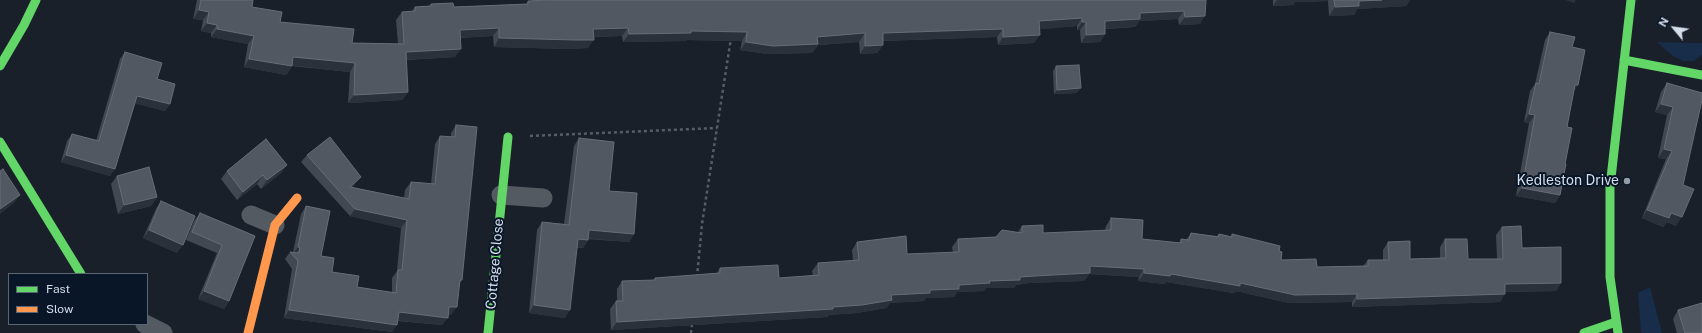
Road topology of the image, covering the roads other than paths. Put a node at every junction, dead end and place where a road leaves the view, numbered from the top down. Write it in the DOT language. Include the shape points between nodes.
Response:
graph roads {
  1 [pos="36,0"];
  2 [pos="1631,0"];
  3 [pos="1624,60"];
  4 [pos="0,66"];
  5 [pos="1702,75"];
  6 [pos="508,137"];
  7 [pos="0,142"];
  8 [pos="501,195"];
  9 [pos="297,198"];
  10 [pos="543,198"];
  11 [pos="251,215"];
  12 [pos="275,224"];
  13 [pos="80,273"];
  14 [pos="1616,322"];
  15 [pos="147,325"];
  16 [pos="163,333"];
  17 [pos="248,333"];
  18 [pos="488,333"];
  19 [pos="1584,333"];
  20 [pos="1618,333"];
  1 -- 4 [label="street"];
  2 -- 3 [label="street"];
  3 -- 5 [label="street"];
  3 -- 14 [label="street" via="1610,186 1610,276"];
  6 -- 8 [label="street, Cottage Close"];
  7 -- 13 [label="street"];
  8 -- 10 [label="street"];
  8 -- 18 [label="street, Cottage Close"];
  9 -- 12 [label="street"];
  11 -- 12 [label="street"];
  12 -- 17 [label="street"];
  14 -- 19 [label="street"];
  14 -- 20 [label="street"];
  15 -- 16 [label="street"];
}
